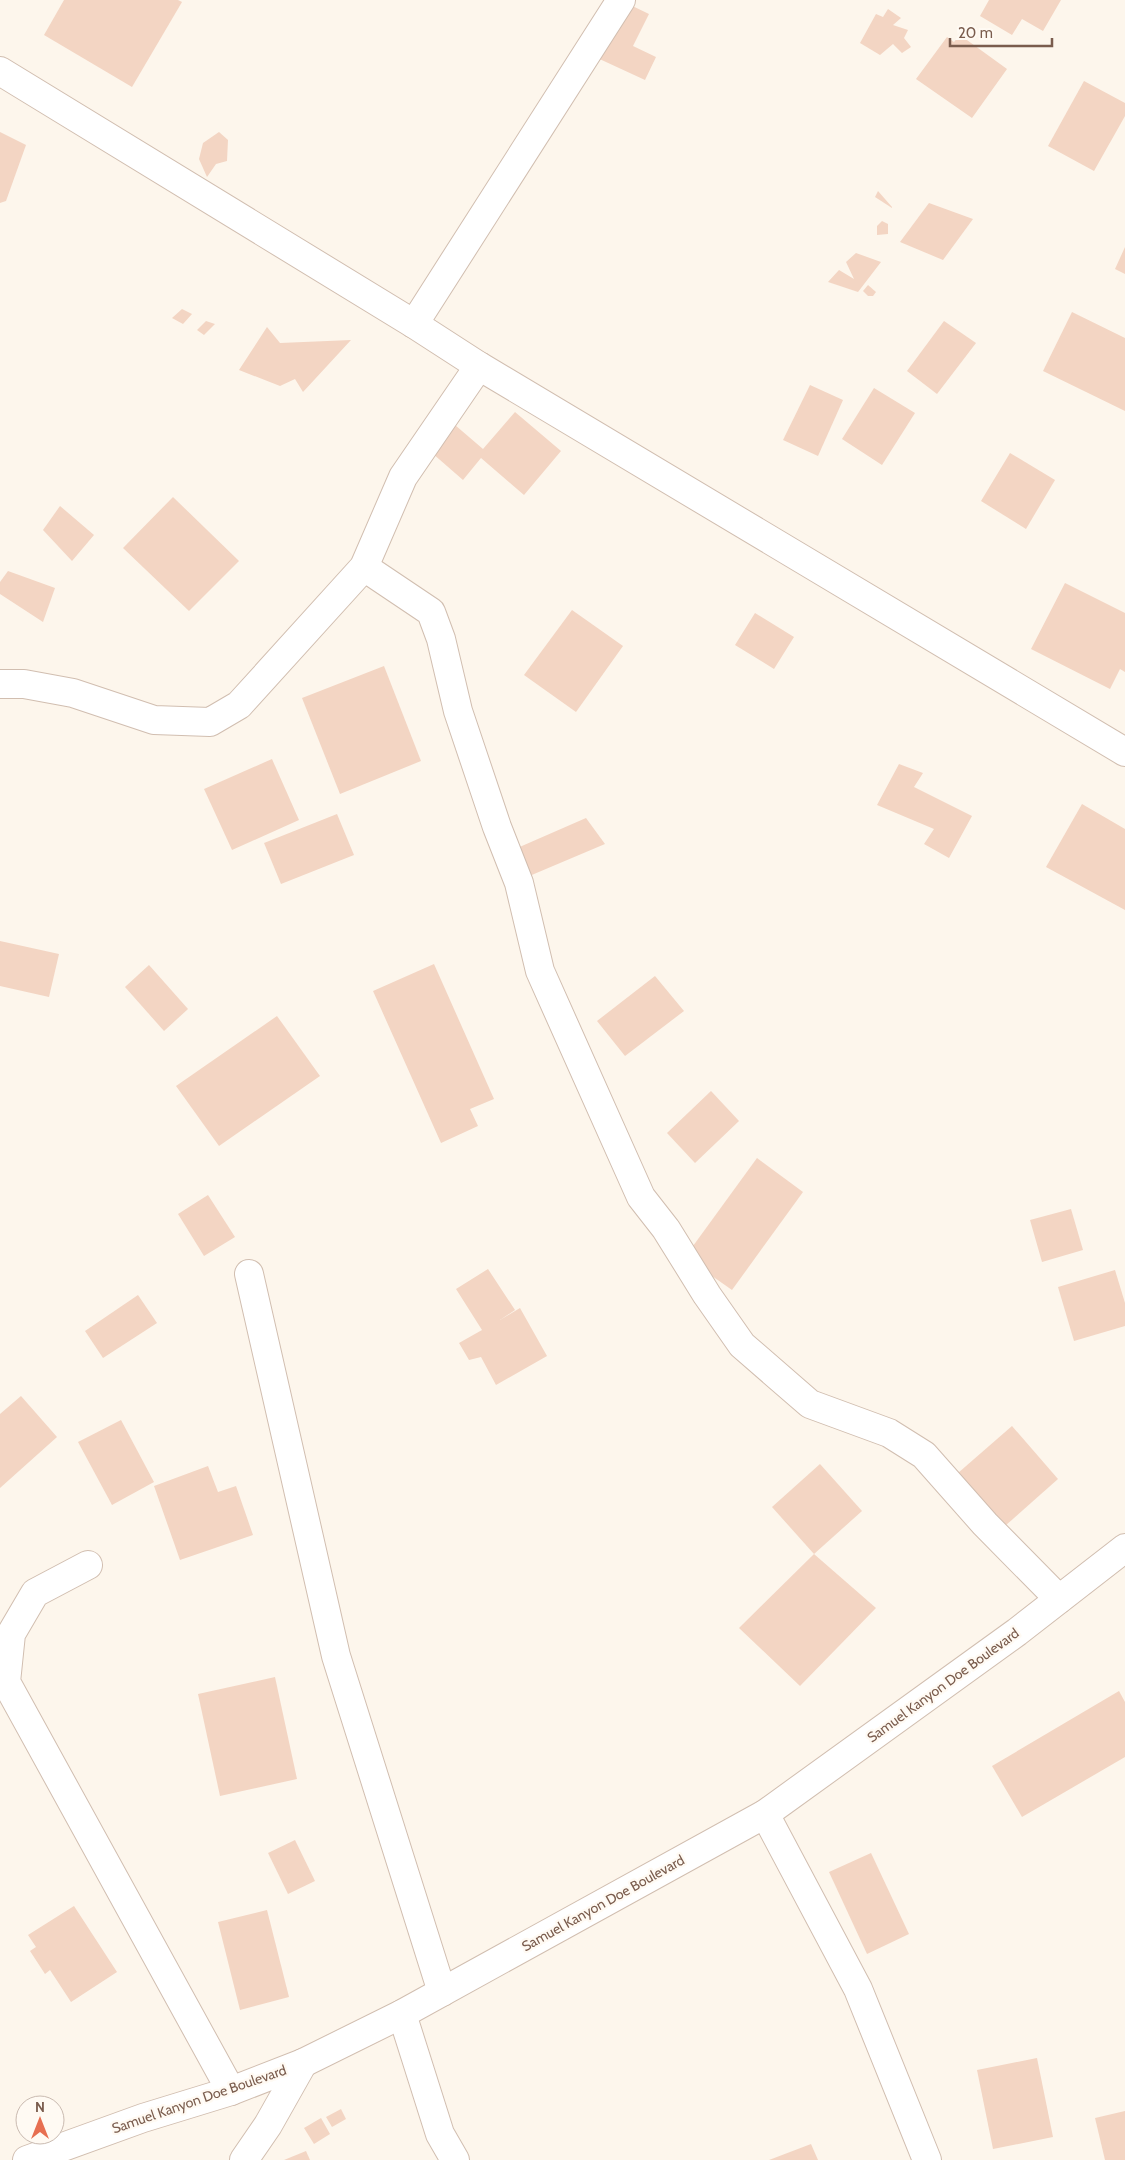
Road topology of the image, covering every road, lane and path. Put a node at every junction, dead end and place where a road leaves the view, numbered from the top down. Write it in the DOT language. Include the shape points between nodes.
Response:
graph roads {
  1 [pos="620,0"];
  2 [pos="0,71"];
  3 [pos="414,324"];
  4 [pos="479,366"];
  5 [pos="364,567"];
  6 [pos="0,684"];
  7 [pos="1125,752"];
  8 [pos="250,1274"];
  9 [pos="1125,1548"];
  10 [pos="88,1565"];
  11 [pos="1059,1599"];
  12 [pos="764,1814"];
  13 [pos="442,1992"];
  14 [pos="402,2014"];
  15 [pos="302,2063"];
  16 [pos="231,2091"];
  17 [pos="28,2160"];
  18 [pos="244,2160"];
  19 [pos="454,2160"];
  20 [pos="927,2160"];
  1 -- 3 [label="street"];
  2 -- 3 [label="street"];
  3 -- 4 [label="street"];
  4 -- 5 [label="street" via="403,477"];
  4 -- 7 [label="street"];
  5 -- 6 [label="street" via="239,705 210,722 154,720 73,693 24,684"];
  5 -- 11 [label="street" via="431,612 441,639 458,711 519,883 540,971 641,1197 666,1229 742,1346 810,1404 890,1433 924,1456"];
  8 -- 13 [label="street" via="336,1656"];
  9 -- 11 [label="street, Samuel Kanyon Doe Boulevard"];
  10 -- 16 [label="street" via="35,1593 10,1634 6,1682"];
  11 -- 12 [label="street, Samuel Kanyon Doe Boulevard"];
  12 -- 13 [label="street, Samuel Kanyon Doe Boulevard"];
  12 -- 20 [label="street" via="858,1989"];
  13 -- 14 [label="street, Samuel Kanyon Doe Boulevard"];
  14 -- 15 [label="street, Samuel Kanyon Doe Boulevard"];
  14 -- 19 [label="street" via="440,2134"];
  15 -- 16 [label="street, Samuel Kanyon Doe Boulevard"];
  15 -- 18 [label="street" via="268,2125"];
  16 -- 17 [label="street, Samuel Kanyon Doe Boulevard" via="143,2118"];
}
